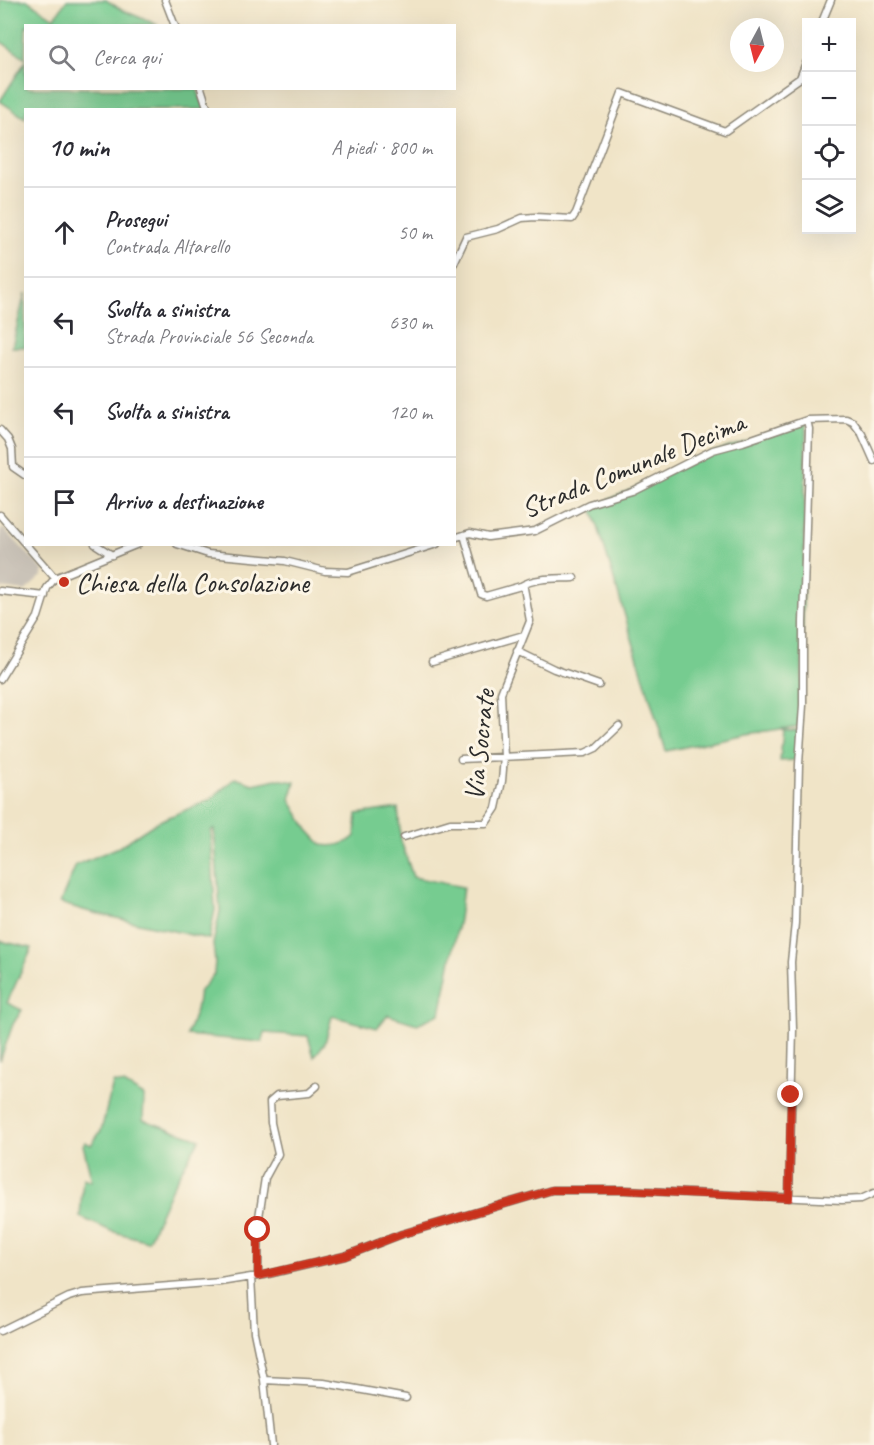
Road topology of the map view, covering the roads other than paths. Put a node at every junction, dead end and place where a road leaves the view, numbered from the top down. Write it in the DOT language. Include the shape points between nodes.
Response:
graph roads {
  1 [pos="165,0"];
  2 [pos="831,0"];
  3 [pos="824,18"];
  4 [pos="174,24"];
  5 [pos="803,72"];
  6 [pos="202,90"];
  7 [pos="207,108"];
  8 [pos="456,258"];
  9 [pos="807,420"];
  10 [pos="0,430"];
  11 [pos="874,461"];
  12 [pos="24,475"];
  13 [pos="0,515"];
  14 [pos="464,535"];
  15 [pos="456,537"];
  16 [pos="24,542"];
  17 [pos="27,546"];
  18 [pos="98,546"];
  19 [pos="133,546"];
  20 [pos="183,546"];
  21 [pos="431,546"];
  22 [pos="112,555"];
  23 [pos="55,578"];
  24 [pos="574,578"];
  25 [pos="521,586"];
  26 [pos="0,591"];
  27 [pos="45,596"];
  28 [pos="524,635"];
  29 [pos="517,651"];
  30 [pos="432,662"];
  31 [pos="0,679"];
  32 [pos="599,685"];
  33 [pos="619,726"];
  34 [pos="504,757"];
  35 [pos="461,759"];
  36 [pos="404,837"];
  37 [pos="317,1086"];
  38 [pos="874,1192"];
  39 [pos="789,1198"];
  40 [pos="254,1277"];
  41 [pos="0,1331"];
  42 [pos="264,1380"];
  43 [pos="406,1398"];
  44 [pos="271,1445"];
  1 -- 4 [label="street"];
  2 -- 3 [label="street"];
  5 -- 8 [label="street" via="800,78 726,131 622,93 572,219 522,218 466,237"];
  6 -- 7 [label="street"];
  9 -- 11 [label="street, Strada Comunale Decima" via="853,422"];
  9 -- 14 [label="street, Strada Comunale Decima" via="713,450 632,491 589,504 535,531 488,537"];
  9 -- 39 [label="street" via="803,705 791,962"];
  10 -- 12 [label="street" via="12,449 13,467"];
  13 -- 16 [label="street"];
  14 -- 15 [label="street, Strada Comunale Decima"];
  14 -- 25 [label="street" via="483,596"];
  17 -- 23 [label="street"];
  18 -- 22 [label="street"];
  19 -- 22 [label="street"];
  20 -- 21 [label="street" via="208,554 285,561 338,572"];
  22 -- 23 [label="street"];
  23 -- 27 [label="street"];
  24 -- 25 [label="street"];
  25 -- 28 [label="street, Via Socrate" via="530,618"];
  26 -- 27 [label="street"];
  27 -- 31 [label="street" via="38,617"];
  28 -- 29 [label="street, Via Socrate"];
  28 -- 30 [label="street"];
  29 -- 32 [label="street"];
  29 -- 34 [label="street, Via Socrate" via="501,693"];
  33 -- 34 [label="street" via="585,753"];
  34 -- 35 [label="street"];
  34 -- 36 [label="street, Via Socrate" via="496,808 486,823 450,824"];
  37 -- 40 [label="street" via="309,1093 277,1096 270,1102 278,1154 265,1178"];
  38 -- 39 [label="street" via="852,1200"];
  39 -- 40 [label="street" via="552,1190 402,1234 345,1256"];
  40 -- 41 [label="street" via="82,1293"];
  40 -- 42 [label="street" via="254,1332"];
  42 -- 43 [label="street" via="324,1383"];
  42 -- 44 [label="street"];
}
